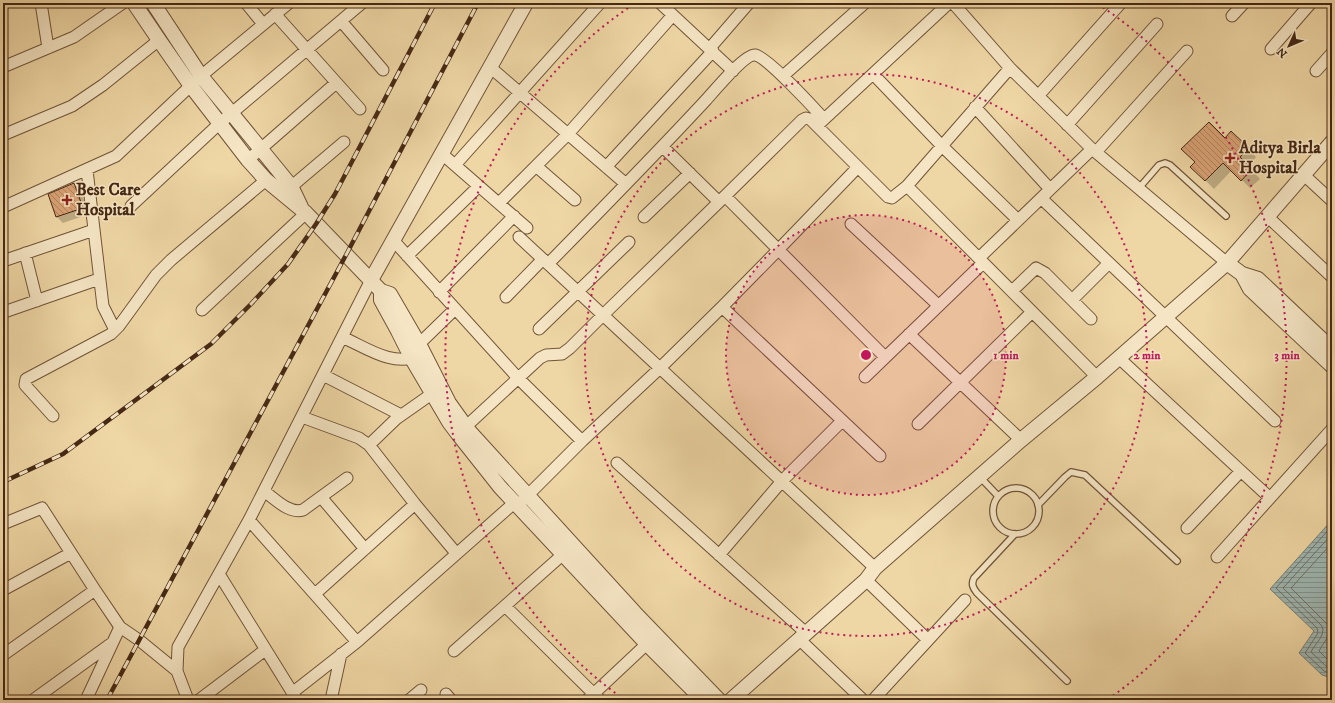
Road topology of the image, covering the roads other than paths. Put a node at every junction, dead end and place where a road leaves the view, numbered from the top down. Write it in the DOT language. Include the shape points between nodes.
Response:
graph roads {
  1 [pos="41,3"];
  2 [pos="123,3"];
  3 [pos="134,3"];
  4 [pos="152,3"];
  5 [pos="246,3"];
  6 [pos="289,3"];
  7 [pos="362,3"];
  8 [pos="526,3"];
  9 [pos="600,3"];
  10 [pos="749,3"];
  11 [pos="865,3"];
  12 [pos="949,3"];
  13 [pos="953,3"];
  14 [pos="1244,3"];
  15 [pos="1312,3"];
  16 [pos="1120,4"];
  17 [pos="668,8"];
  18 [pos="276,14"];
  19 [pos="1232,16"];
  20 [pos="341,21"];
  21 [pos="263,24"];
  22 [pos="1157,24"];
  23 [pos="159,40"];
  24 [pos="48,48"];
  25 [pos="1271,49"];
  26 [pos="307,50"];
  27 [pos="711,50"];
  28 [pos="1187,51"];
  29 [pos="1332,53"];
  30 [pos="3,67"];
  31 [pos="490,67"];
  32 [pos="1010,68"];
  33 [pos="383,70"];
  34 [pos="1316,70"];
  35 [pos="733,71"];
  36 [pos="873,74"];
  37 [pos="783,76"];
  38 [pos="196,81"];
  39 [pos="336,83"];
  40 [pos="520,92"];
  41 [pos="1038,96"];
  42 [pos="975,107"];
  43 [pos="360,109"];
  44 [pos="231,114"];
  45 [pos="820,122"];
  46 [pos="220,123"];
  47 [pos="1067,125"];
  48 [pos="568,134"];
  49 [pos="3,135"];
  50 [pos="344,142"];
  51 [pos="1332,142"];
  52 [pos="663,146"];
  53 [pos="942,146"];
  54 [pos="260,150"];
  55 [pos="1094,151"];
  56 [pos="441,153"];
  57 [pos="248,160"];
  58 [pos="455,165"];
  59 [pos="536,166"];
  60 [pos="606,167"];
  61 [pos="858,167"];
  62 [pos="87,170"];
  63 [pos="690,173"];
  64 [pos="1304,175"];
  65 [pos="266,180"];
  66 [pos="626,184"];
  67 [pos="479,186"];
  68 [pos="907,186"];
  69 [pos="1139,188"];
  70 [pos="1050,189"];
  71 [pos="287,190"];
  72 [pos="1041,198"];
  73 [pos="722,199"];
  74 [pos="575,200"];
  75 [pos="1332,201"];
  76 [pos="499,203"];
  77 [pos="131,206"];
  78 [pos="3,207"];
  79 [pos="305,212"];
  80 [pos="514,216"];
  81 [pos="1226,216"];
  82 [pos="644,217"];
  83 [pos="1268,217"];
  84 [pos="1018,220"];
  85 [pos="851,224"];
  86 [pos="528,228"];
  87 [pos="94,230"];
  88 [pos="519,237"];
  89 [pos="393,240"];
  90 [pos="629,242"];
  91 [pos="778,250"];
  92 [pos="25,253"];
  93 [pos="407,256"];
  94 [pos="981,260"];
  95 [pos="3,261"];
  96 [pos="546,262"];
  97 [pos="1109,263"];
  98 [pos="1227,263"];
  99 [pos="1242,274"];
  100 [pos="1332,277"];
  101 [pos="99,279"];
  102 [pos="371,280"];
  103 [pos="577,291"];
  104 [pos="1012,291"];
  105 [pos="439,292"];
  106 [pos="506,297"];
  107 [pos="1072,300"];
  108 [pos="37,301"];
  109 [pos="938,305"];
  110 [pos="722,306"];
  111 [pos="455,309"];
  112 [pos="202,310"];
  113 [pos="7,311"];
  114 [pos="1032,312"];
  115 [pos="603,315"];
  116 [pos="1166,317"];
  117 [pos="1091,318"];
  118 [pos="539,329"];
  119 [pos="115,330"];
  120 [pos="909,334"];
  121 [pos="342,337"];
  122 [pos="1332,350"];
  123 [pos="418,352"];
  124 [pos="885,357"];
  125 [pos="1119,358"];
  126 [pos="1332,366"];
  127 [pos="660,368"];
  128 [pos="323,375"];
  129 [pos="865,377"];
  130 [pos="1097,377"];
  131 [pos="518,378"];
  132 [pos="961,383"];
  133 [pos="433,393"];
  134 [pos="401,415"];
  135 [pos="53,416"];
  136 [pos="302,417"];
  137 [pos="842,421"];
  138 [pos="1275,422"];
  139 [pos="918,424"];
  140 [pos="1332,429"];
  141 [pos="462,430"];
  142 [pos="1021,440"];
  143 [pos="582,441"];
  144 [pos="369,445"];
  145 [pos="880,456"];
  146 [pos="617,463"];
  147 [pos="1241,471"];
  148 [pos="979,476"];
  149 [pos="347,478"];
  150 [pos="782,481"];
  151 [pos="264,491"];
  152 [pos="998,496"];
  153 [pos="321,497"];
  154 [pos="1270,498"];
  155 [pos="520,502"];
  156 [pos="415,504"];
  157 [pos="1038,505"];
  158 [pos="249,520"];
  159 [pos="3,524"];
  160 [pos="1187,528"];
  161 [pos="1015,534"];
  162 [pos="365,549"];
  163 [pos="568,550"];
  164 [pos="71,553"];
  165 [pos="456,553"];
  166 [pos="719,555"];
  167 [pos="1217,557"];
  168 [pos="1177,561"];
  169 [pos="875,568"];
  170 [pos="219,574"];
  171 [pos="866,580"];
  172 [pos="3,590"];
  173 [pos="95,590"];
  174 [pos="315,594"];
  175 [pos="964,600"];
  176 [pos="505,606"];
  177 [pos="120,627"];
  178 [pos="803,636"];
  179 [pos="651,639"];
  180 [pos="928,640"];
  181 [pos="114,642"];
  182 [pos="357,642"];
  183 [pos="265,650"];
  184 [pos="454,651"];
  185 [pos="341,654"];
  186 [pos="3,655"];
  187 [pos="177,671"];
  188 [pos="1067,681"];
  189 [pos="422,690"];
  190 [pos="294,696"];
  191 [pos="594,698"];
  192 [pos="33,700"];
  193 [pos="86,700"];
  194 [pos="188,700"];
  195 [pos="199,700"];
  196 [pos="331,700"];
  197 [pos="409,700"];
  198 [pos="703,700"];
  199 [pos="719,700"];
  200 [pos="731,700"];
  201 [pos="863,700"];
  202 [pos="873,700"];
  1 -- 24 [label="street"];
  2 -- 24 [label="street" via="74,37"];
  3 -- 23 [label="street"];
  4 -- 38 [label="street"];
  5 -- 21 [label="street"];
  6 -- 18 [label="street"];
  7 -- 20 [label="street"];
  8 -- 31 [label="street"];
  9 -- 40 [label="street"];
  10 -- 27 [label="street"];
  11 -- 37 [label="street"];
  12 -- 36 [label="street"];
  13 -- 32 [label="street"];
  14 -- 19 [label="street"];
  15 -- 25 [label="street"];
  16 -- 41 [label="street"];
  17 -- 27 [label="street"];
  17 -- 48 [label="street"];
  18 -- 21 [label="street"];
  18 -- 26 [label="street"];
  20 -- 26 [label="street"];
  20 -- 33 [label="street"];
  21 -- 38 [label="street"];
  22 -- 47 [label="street"];
  23 -- 38 [label="street"];
  23 -- 49 [label="street" via="103,85 72,106"];
  24 -- 30 [label="street"];
  26 -- 39 [label="street"];
  26 -- 44 [label="street"];
  27 -- 35 [label="street"];
  27 -- 60 [label="street"];
  28 -- 55 [label="street"];
  29 -- 34 [label="street"];
  31 -- 40 [label="street"];
  31 -- 56 [label="street"];
  32 -- 41 [label="street"];
  32 -- 42 [label="street"];
  35 -- 37 [label="street" via="746,58 755,55"];
  35 -- 52 [label="street"];
  36 -- 45 [label="street"];
  36 -- 53 [label="street"];
  37 -- 45 [label="street"];
  38 -- 44 [label="street"];
  38 -- 46 [label="street"];
  38 -- 62 [label="street" via="123,150"];
  39 -- 43 [label="street"];
  39 -- 54 [label="street"];
  40 -- 48 [label="street"];
  40 -- 58 [label="street"];
  41 -- 47 [label="street"];
  42 -- 53 [label="street"];
  42 -- 70 [label="street"];
  44 -- 46 [label="street"];
  44 -- 54 [label="street"];
  45 -- 61 [label="street"];
  45 -- 73 [label="street" via="806,118 802,120"];
  46 -- 57 [label="street"];
  46 -- 77 [label="street"];
  47 -- 55 [label="street"];
  48 -- 59 [label="street"];
  48 -- 60 [label="street"];
  50 -- 71 [label="street"];
  51 -- 64 [label="street"];
  52 -- 63 [label="street"];
  52 -- 66 [label="street"];
  53 -- 68 [label="street"];
  53 -- 84 [label="street"];
  54 -- 57 [label="street"];
  54 -- 71 [label="street"];
  55 -- 69 [label="street"];
  55 -- 70 [label="street"];
  56 -- 58 [label="street"];
  56 -- 89 [label="street"];
  57 -- 65 [label="street"];
  58 -- 67 [label="street"];
  59 -- 74 [label="street"];
  59 -- 76 [label="street"];
  60 -- 66 [label="street"];
  61 -- 68 [label="street" via="888,197 892,198"];
  61 -- 91 [label="street"];
  62 -- 78 [label="street"];
  62 -- 87 [label="street"];
  63 -- 73 [label="street"];
  63 -- 82 [label="street"];
  64 -- 75 [label="street"];
  64 -- 83 [label="street"];
  65 -- 71 [label="street"];
  65 -- 119 [label="street" via="171,260 156,275"];
  66 -- 96 [label="street"];
  67 -- 76 [label="street"];
  67 -- 93 [label="street"];
  68 -- 94 [label="street"];
  69 -- 81 [label="lane" via="1159,165 1165,163"];
  69 -- 98 [label="street"];
  70 -- 72 [label="street"];
  71 -- 79 [label="street"];
  72 -- 84 [label="street"];
  72 -- 97 [label="street"];
  73 -- 91 [label="street"];
  73 -- 115 [label="street"];
  76 -- 80 [label="street"];
  79 -- 102 [label="street"];
  79 -- 112 [label="street"];
  80 -- 86 [label="street"];
  80 -- 105 [label="street"];
  83 -- 98 [label="street"];
  83 -- 100 [label="street"];
  84 -- 94 [label="street"];
  85 -- 109 [label="street"];
  87 -- 92 [label="street"];
  87 -- 101 [label="street"];
  88 -- 96 [label="street"];
  89 -- 93 [label="street"];
  89 -- 102 [label="street"];
  90 -- 103 [label="street"];
  91 -- 110 [label="street"];
  91 -- 124 [label="street"];
  92 -- 95 [label="street"];
  92 -- 108 [label="street"];
  93 -- 105 [label="street"];
  94 -- 104 [label="street"];
  94 -- 109 [label="street"];
  96 -- 103 [label="street"];
  96 -- 106 [label="street"];
  97 -- 107 [label="street"];
  97 -- 116 [label="street"];
  98 -- 99 [label="street"];
  98 -- 116 [label="street"];
  99 -- 122 [label="street" via="1258,279"];
  99 -- 126 [label="street" via="1250,289"];
  101 -- 108 [label="street"];
  101 -- 119 [label="street" via="103,306"];
  102 -- 121 [label="street"];
  102 -- 123 [label="street" via="381,291 381,300 398,331"];
  103 -- 115 [label="street"];
  103 -- 118 [label="street"];
  104 -- 107 [label="street" via="1036,268 1045,273"];
  104 -- 114 [label="street"];
  105 -- 111 [label="street"];
  107 -- 117 [label="street"];
  108 -- 113 [label="street"];
  109 -- 120 [label="street"];
  110 -- 127 [label="street"];
  110 -- 137 [label="street"];
  111 -- 123 [label="street"];
  111 -- 131 [label="street"];
  114 -- 130 [label="street"];
  114 -- 132 [label="street"];
  115 -- 127 [label="street"];
  115 -- 131 [label="street" via="566,352 540,358"];
  116 -- 125 [label="street"];
  116 -- 138 [label="street"];
  119 -- 135 [label="street" via="26,379 25,385"];
  120 -- 124 [label="street"];
  120 -- 132 [label="street"];
  121 -- 123 [label="street" via="388,358 402,360"];
  121 -- 128 [label="street"];
  123 -- 133 [label="street"];
  123 -- 141 [label="street"];
  124 -- 129 [label="street"];
  125 -- 130 [label="street"];
  125 -- 147 [label="street"];
  127 -- 143 [label="street"];
  127 -- 150 [label="street"];
  128 -- 134 [label="street"];
  128 -- 136 [label="street"];
  130 -- 142 [label="street"];
  131 -- 141 [label="street"];
  131 -- 143 [label="street"];
  132 -- 139 [label="street"];
  132 -- 142 [label="street"];
  133 -- 134 [label="street"];
  133 -- 141 [label="street" via="449,422"];
  134 -- 144 [label="street"];
  136 -- 144 [label="street" via="359,438"];
  136 -- 151 [label="street"];
  137 -- 145 [label="street"];
  137 -- 150 [label="street"];
  140 -- 154 [label="street"];
  141 -- 155 [label="street" via="500,487"];
  142 -- 148 [label="street"];
  143 -- 155 [label="street"];
  144 -- 156 [label="street"];
  146 -- 166 [label="street"];
  147 -- 154 [label="street"];
  147 -- 160 [label="street"];
  148 -- 152 [label="lane"];
  148 -- 169 [label="street"];
  149 -- 153 [label="street"];
  150 -- 166 [label="street"];
  150 -- 169 [label="street"];
  151 -- 153 [label="street" via="296,511 303,510"];
  151 -- 158 [label="street"];
  152 -- 157 [label="lane" via="1010,489 1024,490 1030,493"];
  152 -- 161 [label="lane" via="993,509 994,517 1001,529"];
  153 -- 162 [label="street"];
  154 -- 167 [label="street"];
  155 -- 163 [label="street"];
  155 -- 165 [label="street"];
  156 -- 162 [label="street"];
  156 -- 165 [label="street"];
  157 -- 161 [label="lane" via="1038,517 1032,528 1027,532"];
  157 -- 168 [label="lane" via="1071,472 1085,475"];
  158 -- 170 [label="street"];
  158 -- 174 [label="street"];
  159 -- 164 [label="street" via="42,508"];
  161 -- 188 [label="lane" via="974,578 972,586"];
  162 -- 174 [label="street"];
  163 -- 176 [label="street"];
  163 -- 179 [label="street"];
  164 -- 172 [label="street"];
  164 -- 173 [label="street"];
  165 -- 182 [label="street"];
  166 -- 178 [label="street"];
  169 -- 171 [label="street"];
  170 -- 183 [label="street"];
  170 -- 187 [label="street" via="178,647"];
  171 -- 178 [label="street"];
  171 -- 180 [label="street"];
  173 -- 177 [label="street"];
  173 -- 186 [label="street"];
  174 -- 182 [label="street"];
  175 -- 180 [label="street"];
  176 -- 184 [label="street"];
  176 -- 191 [label="street"];
  177 -- 181 [label="street"];
  177 -- 187 [label="street"];
  178 -- 200 [label="street"];
  178 -- 201 [label="street"];
  179 -- 191 [label="street"];
  179 -- 198 [label="street"];
  179 -- 199 [label="street"];
  180 -- 202 [label="street"];
  181 -- 192 [label="street"];
  181 -- 193 [label="street"];
  182 -- 185 [label="street"];
  183 -- 190 [label="street"];
  183 -- 195 [label="street"];
  185 -- 190 [label="street"];
  185 -- 196 [label="street"];
  187 -- 194 [label="street"];
  189 -- 197 [label="street"];
}
